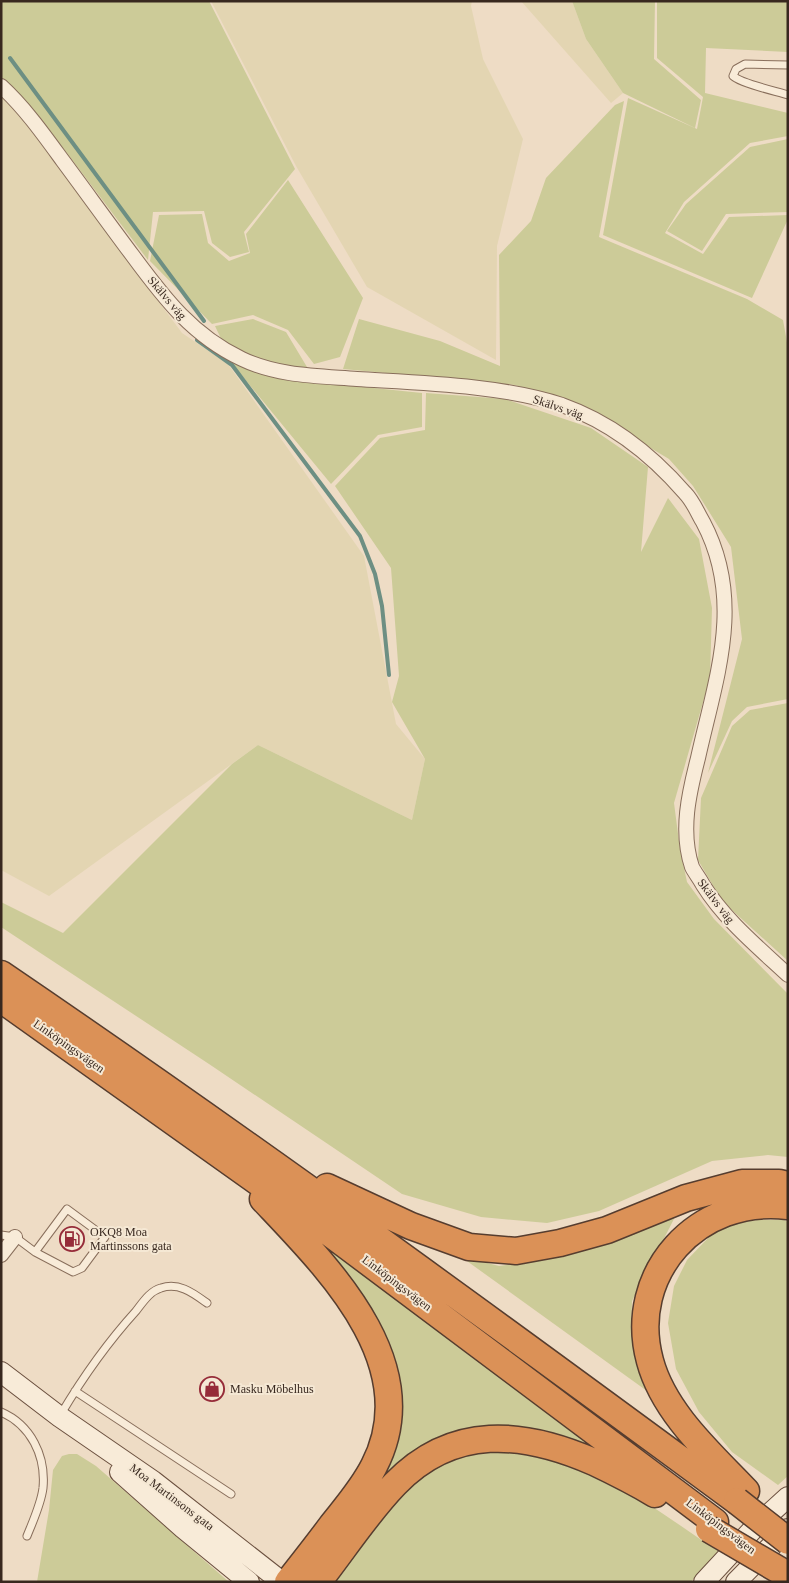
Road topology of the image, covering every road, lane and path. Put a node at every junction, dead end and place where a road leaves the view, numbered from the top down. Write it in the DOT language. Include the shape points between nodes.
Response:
graph roads {
  1 [pos="788,65"];
  2 [pos="1,86"];
  3 [pos="788,95"];
  4 [pos="1,974"];
  5 [pos="788,975"];
  6 [pos="1,999"];
  7 [pos="224,1156"];
  8 [pos="268,1159"];
  9 [pos="788,1185"];
  10 [pos="788,1206"];
  11 [pos="8,1236"];
  12 [pos="35,1252"];
  13 [pos="1,1255"];
  14 [pos="207,1302"];
  15 [pos="1,1372"];
  16 [pos="75,1391"];
  17 [pos="1,1412"];
  18 [pos="60,1417"];
  19 [pos="231,1494"];
  20 [pos="742,1496"];
  21 [pos="788,1497"];
  22 [pos="712,1526"];
  23 [pos="788,1529"];
  24 [pos="27,1536"];
  25 [pos="788,1536"];
  26 [pos="788,1541"];
  27 [pos="786,1575"];
  28 [pos="320,1580"];
  29 [pos="249,1582"];
  30 [pos="282,1582"];
  31 [pos="288,1582"];
  32 [pos="704,1582"];
  33 [pos="736,1582"];
  1 -- 3 [label="lane" via="745,64 736,69 733,76 738,81"];
  2 -- 5 [label="street, Skälvs väg" via="33,121 162,296 188,324 214,344 269,370 491,390 563,406 611,428 637,446 688,496 709,535 720,568 725,604 723,647 688,800 686,835 693,868 708,892 729,920"];
  4 -- 8 [label="highway, Linköpingsvägen"];
  6 -- 7 [label="highway, Linköpingsvägen"];
  7 -- 22 [label="highway, Linköpingsvägen" via="328,1230"];
  7 -- 31 [label="highway" via="310,1249 350,1298 378,1351 387,1381 385,1436 375,1465"];
  8 -- 9 [label="highway" via="411,1226 469,1246 516,1251 607,1230 686,1198 742,1183"];
  8 -- 20 [label="highway, Linköpingsvägen"];
  10 -- 20 [label="highway" via="766,1205 725,1212 688,1234 662,1267 652,1285 647,1307 650,1362 661,1387 677,1415"];
  11 -- 12 [label="lane"];
  11 -- 13 [label="street"];
  12 -- 12 [label="lane" via="67,1208 105,1237 82,1268 73,1272"];
  14 -- 16 [label="lane" via="178,1286 162,1287 153,1292 119,1330"];
  15 -- 18 [label="street, Moa Martinsons gata"];
  16 -- 18 [label="lane"];
  16 -- 19 [label="lane"];
  17 -- 24 [label="lane" via="31,1435 43,1467 43,1489"];
  18 -- 29 [label="street, Moa Martinsons gata" via="183,1528"];
  18 -- 30 [label="street, Moa Martinsons gata" via="153,1482"];
  20 -- 25 [label="highway"];
  20 -- 26 [label="highway, Linköpingsvägen, bridge"];
  21 -- 32 [label="street"];
  22 -- 27 [label="highway, Linköpingsvägen, bridge"];
  22 -- 28 [label="highway" via="642,1486 580,1456 529,1441 481,1439 434,1453 395,1483"];
  23 -- 33 [label="street"];
}
